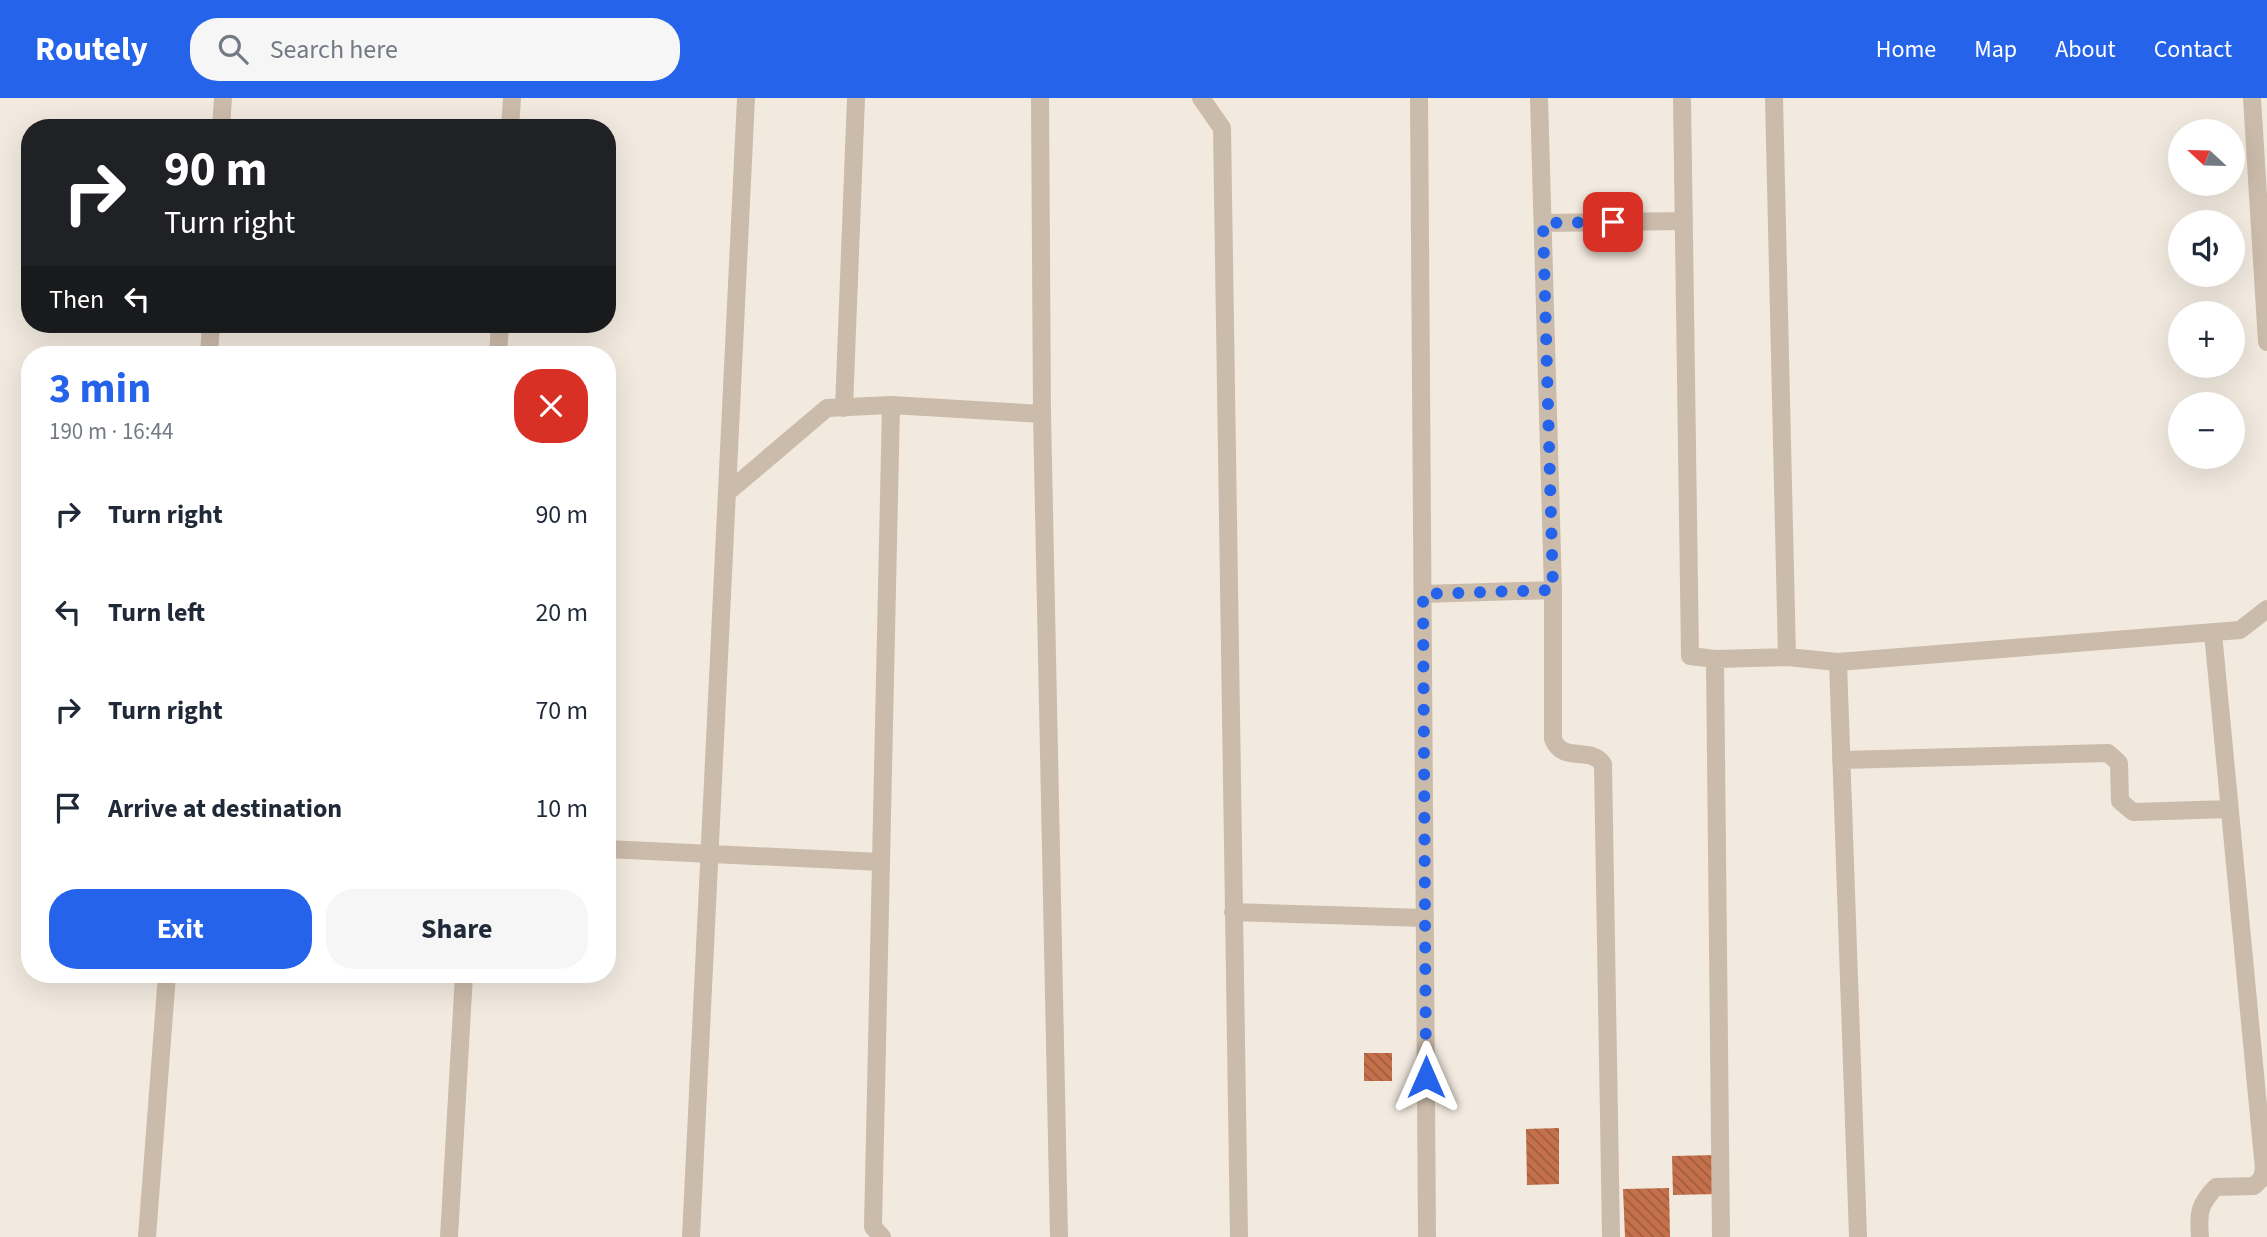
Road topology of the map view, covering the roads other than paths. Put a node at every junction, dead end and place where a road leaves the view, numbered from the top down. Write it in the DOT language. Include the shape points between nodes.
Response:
graph roads {
  1 [pos="223,98"];
  2 [pos="512,98"];
  3 [pos="746,98"];
  4 [pos="856,98"];
  5 [pos="1040,98"];
  6 [pos="1201,98"];
  7 [pos="1419,98"];
  8 [pos="1539,98"];
  9 [pos="1682,98"];
  10 [pos="1774,98"];
  11 [pos="2252,98"];
  12 [pos="222,119"];
  13 [pos="511,119"];
  14 [pos="2263,214"];
  15 [pos="1684,221"];
  16 [pos="1543,223"];
  17 [pos="2267,342"];
  18 [pos="891,405"];
  19 [pos="844,408"];
  20 [pos="1042,414"];
  21 [pos="727,492"];
  22 [pos="1553,590"];
  23 [pos="1423,594"];
  24 [pos="2267,609"];
  25 [pos="2213,633"];
  26 [pos="1787,657"];
  27 [pos="1715,659"];
  28 [pos="1838,662"];
  29 [pos="1841,760"];
  30 [pos="2230,809"];
  31 [pos="616,849"];
  32 [pos="710,854"];
  33 [pos="881,862"];
  34 [pos="1233,912"];
  35 [pos="1425,918"];
  36 [pos="166,983"];
  37 [pos="464,983"];
  38 [pos="147,1237"];
  39 [pos="449,1237"];
  40 [pos="691,1237"];
  41 [pos="882,1237"];
  42 [pos="1059,1237"];
  43 [pos="1239,1237"];
  44 [pos="1427,1237"];
  45 [pos="1611,1237"];
  46 [pos="1721,1237"];
  47 [pos="1858,1237"];
  48 [pos="2200,1237"];
  1 -- 12 [label="street"];
  2 -- 13 [label="street"];
  3 -- 21 [label="street"];
  4 -- 19 [label="street"];
  5 -- 20 [label="street"];
  6 -- 34 [label="street" via="1222,128"];
  7 -- 23 [label="street"];
  8 -- 16 [label="street"];
  9 -- 15 [label="street"];
  10 -- 26 [label="street"];
  11 -- 14 [label="street"];
  14 -- 17 [label="street"];
  15 -- 16 [label="street"];
  15 -- 27 [label="street" via="1690,656"];
  16 -- 22 [label="street"];
  18 -- 19 [label="street"];
  18 -- 20 [label="street"];
  18 -- 33 [label="street"];
  19 -- 21 [label="street" via="827,408"];
  20 -- 42 [label="street"];
  21 -- 32 [label="street"];
  22 -- 23 [label="street"];
  22 -- 45 [label="street" via="1553,739 1564,754 1588,754 1603,764"];
  23 -- 35 [label="street"];
  24 -- 25 [label="street" via="2240,630"];
  25 -- 28 [label="street"];
  25 -- 30 [label="street"];
  26 -- 27 [label="street"];
  26 -- 28 [label="street"];
  27 -- 46 [label="street"];
  28 -- 29 [label="street"];
  29 -- 30 [label="street" via="2108,753 2119,763 2120,801 2133,812"];
  29 -- 47 [label="street"];
  30 -- 48 [label="street" via="2264,1169 2254,1186 2216,1187 2205,1198 2198,1211"];
  31 -- 32 [label="street"];
  32 -- 33 [label="street"];
  32 -- 40 [label="street"];
  33 -- 41 [label="street" via="873,1227"];
  34 -- 35 [label="street"];
  34 -- 43 [label="street"];
  35 -- 44 [label="street"];
  36 -- 38 [label="street"];
  37 -- 39 [label="street"];
}
